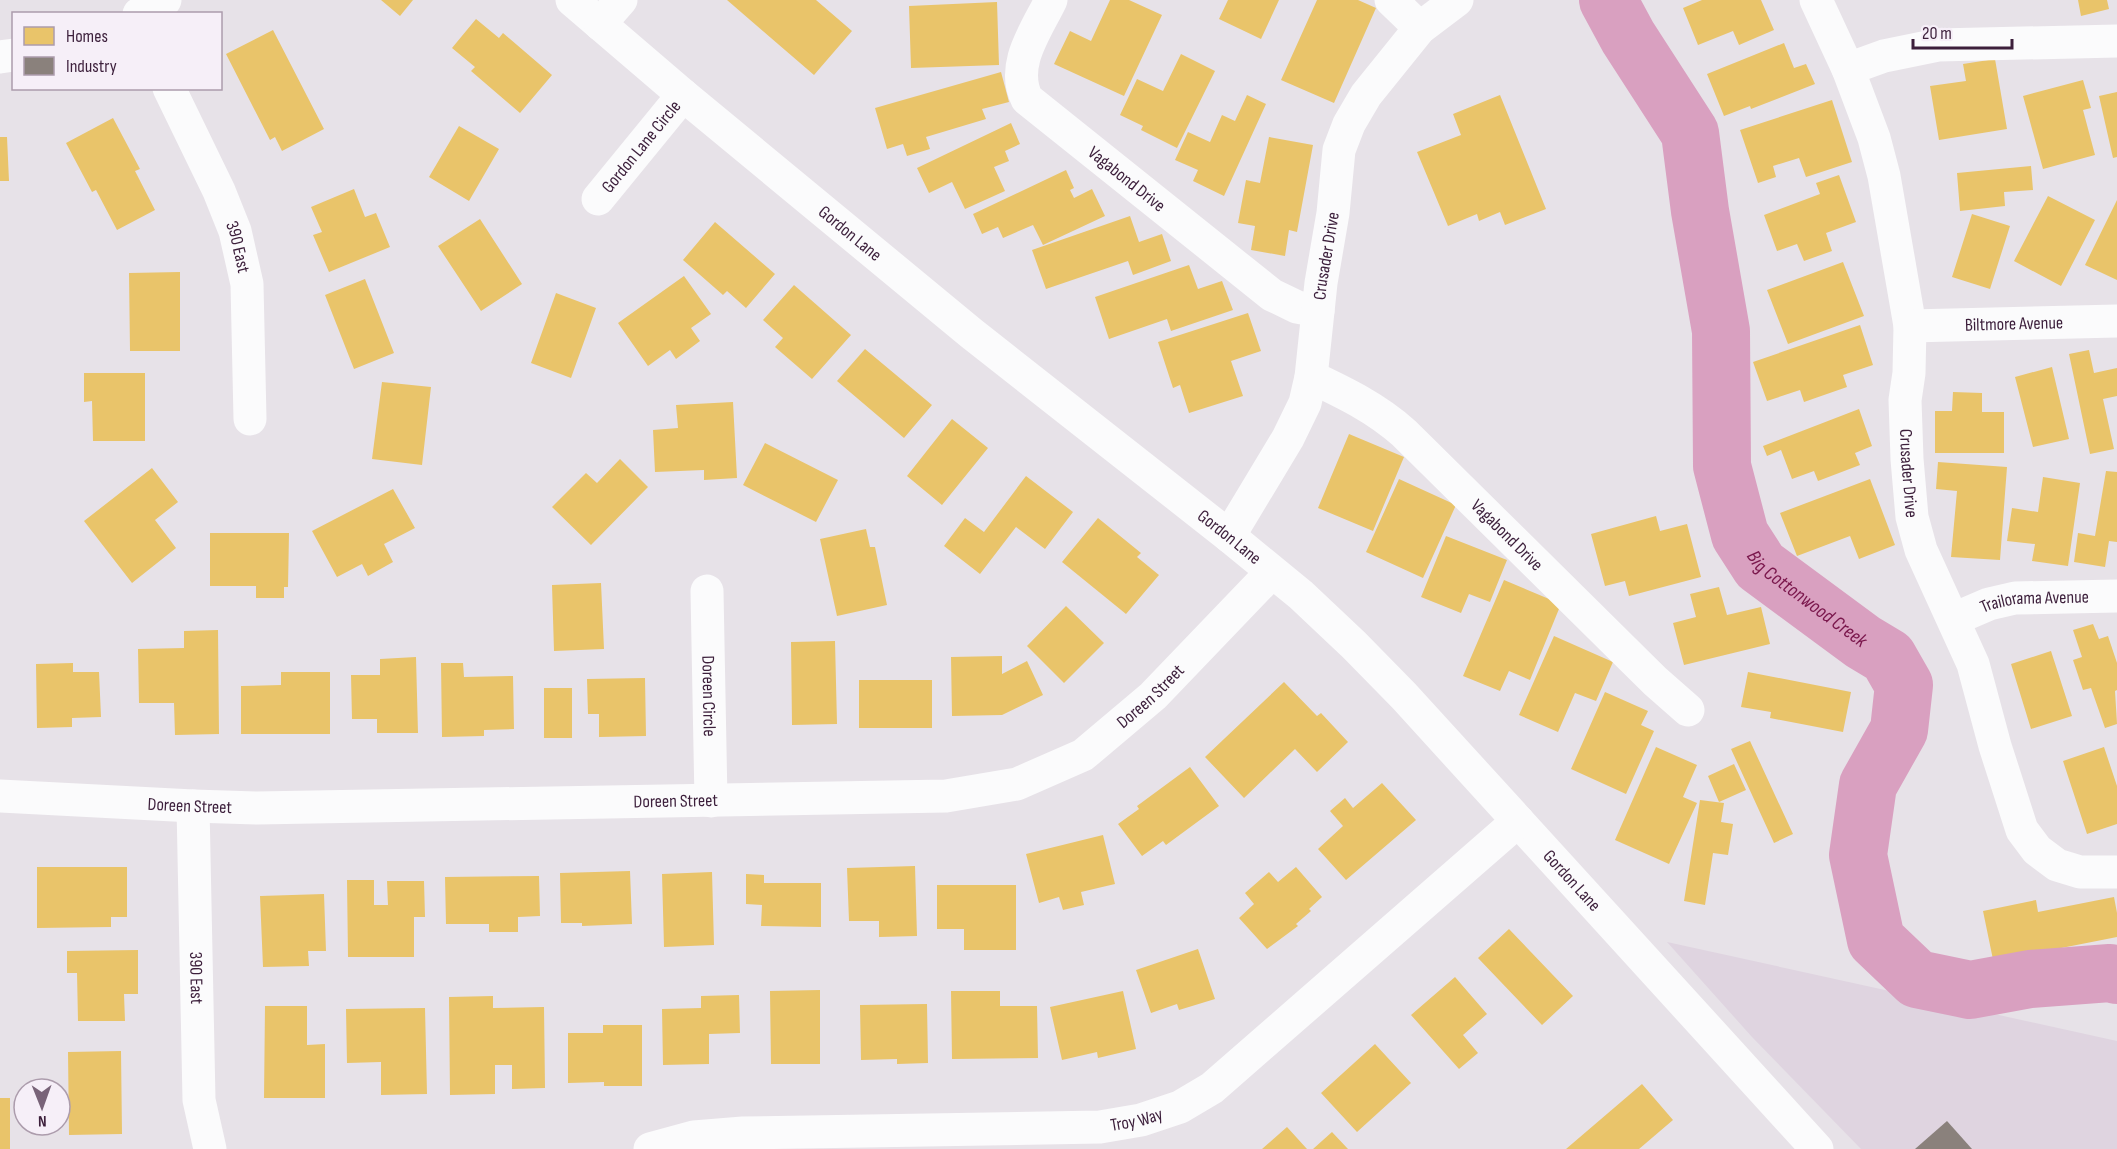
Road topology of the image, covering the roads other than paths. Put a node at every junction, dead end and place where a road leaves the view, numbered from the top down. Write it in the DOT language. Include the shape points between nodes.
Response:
graph roads {
  1 [pos="165,0"];
  2 [pos="572,0"];
  3 [pos="1051,0"];
  4 [pos="1391,0"];
  5 [pos="1457,0"];
  6 [pos="1816,0"];
  7 [pos="144,12"];
  8 [pos="610,12"];
  9 [pos="1420,28"];
  10 [pos="2117,41"];
  11 [pos="1848,69"];
  12 [pos="170,90"];
  13 [pos="683,95"];
  14 [pos="598,199"];
  15 [pos="1318,311"];
  16 [pos="2117,321"];
  17 [pos="1910,326"];
  18 [pos="1311,378"];
  19 [pos="250,420"];
  20 [pos="1229,536"];
  21 [pos="1272,572"];
  22 [pos="707,591"];
  23 [pos="2117,596"];
  24 [pos="1954,619"];
  25 [pos="1688,710"];
  26 [pos="0,796"];
  27 [pos="711,801"];
  28 [pos="193,806"];
  29 [pos="1518,821"];
  30 [pos="2117,872"];
  31 [pos="210,1149"];
  32 [pos="650,1149"];
  33 [pos="1817,1149"];
  1 -- 7 [label="street"];
  2 -- 8 [label="street, Gordon Lane"];
  3 -- 15 [label="street, Vagabond Drive" via="1021,64 1021,83 1027,99 1272,295 1297,307"];
  4 -- 9 [label="street"];
  5 -- 9 [label="street, Crusader Drive"];
  6 -- 11 [label="street, Crusader Drive"];
  8 -- 13 [label="street, Gordon Lane"];
  9 -- 15 [label="street, Crusader Drive" via="1366,95 1339,150"];
  10 -- 11 [label="street" via="1938,45 1884,56"];
  11 -- 17 [label="street, Crusader Drive" via="1881,159"];
  12 -- 19 [label="street, 390 East" via="235,231 247,284"];
  13 -- 14 [label="street, Gordon Lane Circle"];
  13 -- 20 [label="street, Gordon Lane" via="971,333"];
  15 -- 18 [label="street, Crusader Drive"];
  16 -- 17 [label="street, Biltmore Avenue"];
  17 -- 24 [label="street, Crusader Drive" via="1905,419 1912,517 1921,550"];
  18 -- 20 [label="street, Crusader Drive" via="1305,403 1288,438"];
  18 -- 25 [label="street, Vagabond Drive" via="1362,402 1396,425"];
  20 -- 21 [label="street, Gordon Lane"];
  21 -- 27 [label="street, Doreen Street" via="1153,696 1092,748 1017,784 946,796"];
  21 -- 29 [label="street, Gordon Lane" via="1354,645"];
  22 -- 27 [label="street, Doreen Circle"];
  23 -- 24 [label="street, Trailorama Avenue" via="2015,598"];
  24 -- 30 [label="street, Crusader Drive" via="1973,664 2016,817 2029,842 2068,869"];
  26 -- 28 [label="street, Doreen Street"];
  27 -- 28 [label="street, Doreen Street"];
  28 -- 31 [label="street, 390 East" via="199,1100"];
  29 -- 32 [label="street, Troy Way" via="1212,1088 1180,1107 1142,1120 1100,1127 743,1133 694,1137"];
  29 -- 33 [label="street, Gordon Lane"];
}
